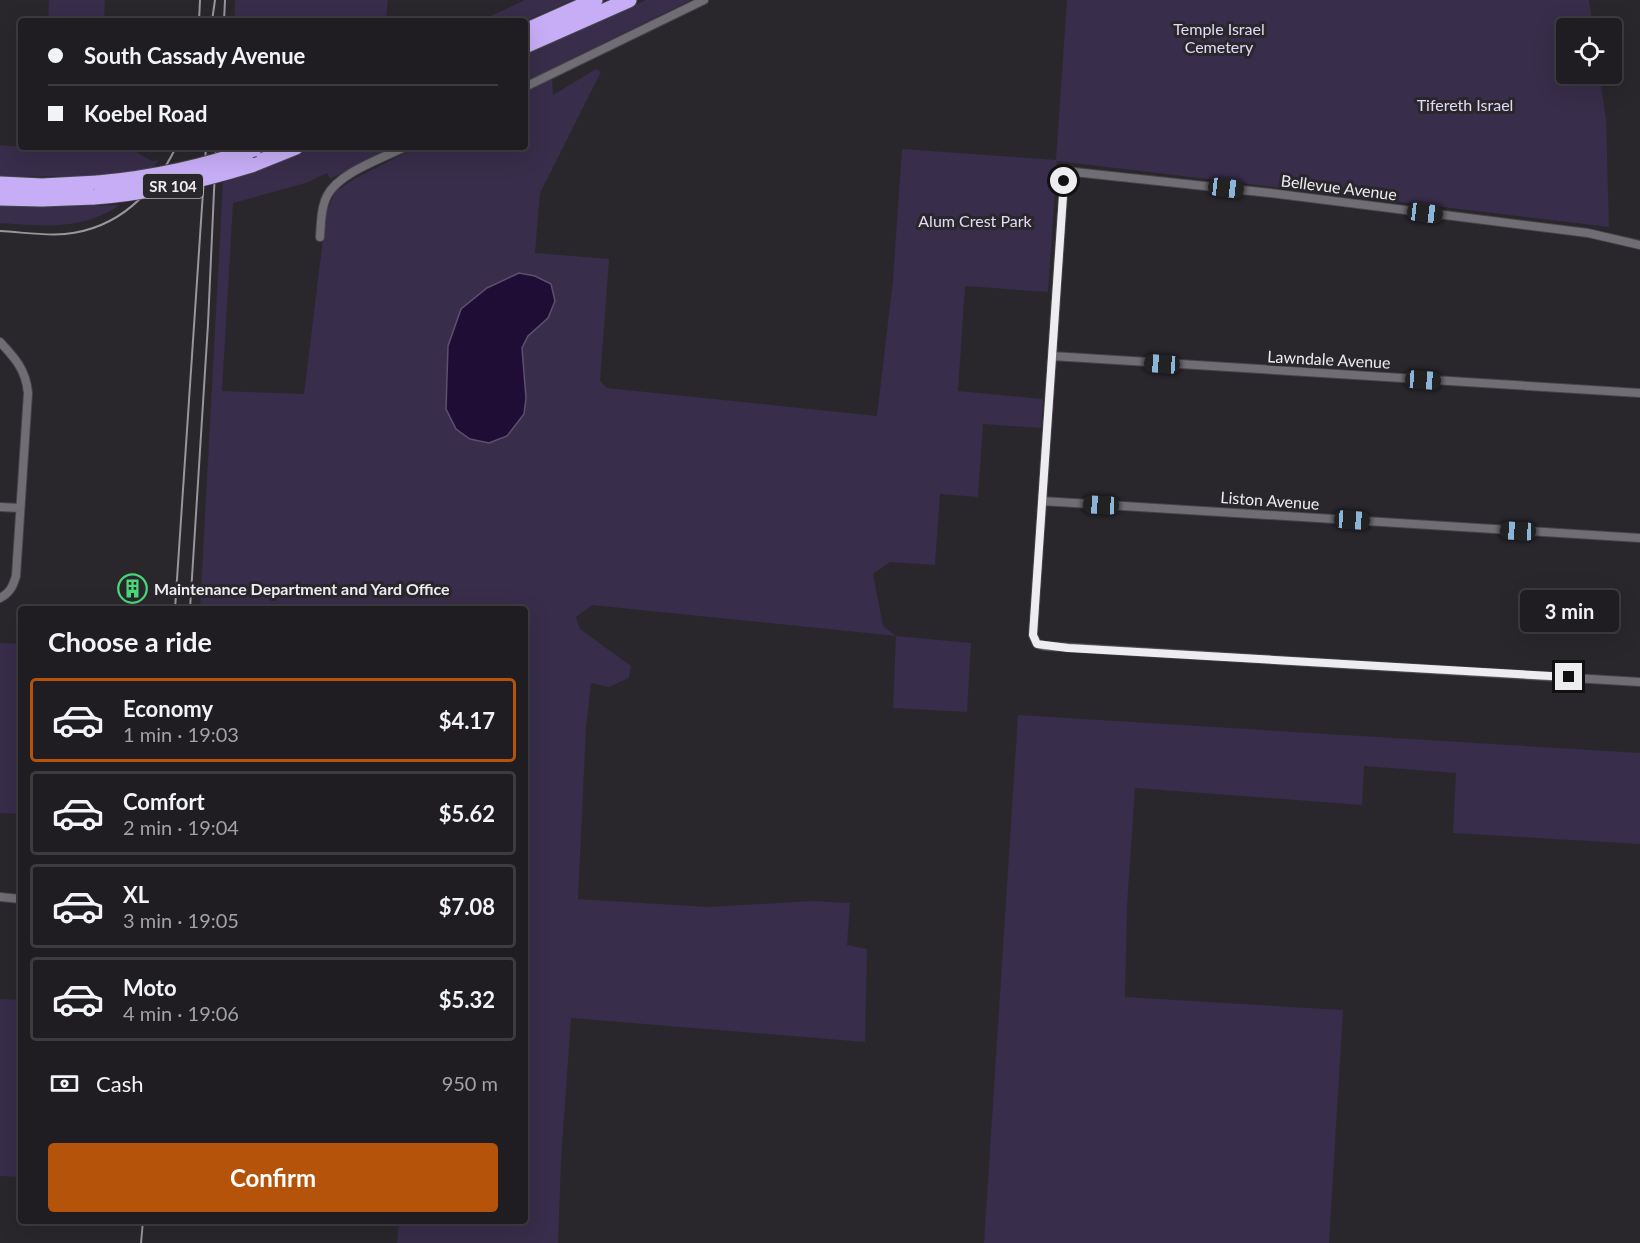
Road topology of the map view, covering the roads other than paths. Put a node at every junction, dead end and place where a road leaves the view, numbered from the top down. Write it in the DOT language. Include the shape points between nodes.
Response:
graph roads {
  1 [pos="596,0"];
  2 [pos="629,0"];
  3 [pos="704,0"];
  4 [pos="528,30"];
  5 [pos="528,45"];
  6 [pos="528,86"];
  7 [pos="251,150"];
  8 [pos="288,150"];
  9 [pos="399,150"];
  10 [pos="0,184"];
  11 [pos="96,190"];
  12 [pos="0,198"];
  13 [pos="320,237"];
  14 [pos="1640,245"];
  15 [pos="0,342"];
  16 [pos="1052,356"];
  17 [pos="1640,393"];
  18 [pos="1042,501"];
  19 [pos="0,507"];
  20 [pos="20,508"];
  21 [pos="1640,538"];
  22 [pos="4,596"];
  23 [pos="1640,682"];
  24 [pos="0,897"];
  25 [pos="18,899"];
  1 -- 4 [label="highway"];
  2 -- 5 [label="highway"];
  3 -- 6 [label="street"];
  7 -- 11 [label="highway, SR 104, bridge" via="209,164"];
  8 -- 11 [label="highway, SR 104, bridge" via="184,184 142,192"];
  9 -- 13 [label="street" via="337,183 323,207"];
  10 -- 11 [label="highway, SR 104"];
  11 -- 12 [label="highway, SR 104" via="64,199"];
  14 -- 16 [label="street, Bellevue Avenue" via="1588,234 1280,194 1069,173 1064,181"];
  15 -- 20 [label="street" via="20,365 27,382"];
  16 -- 17 [label="street, Lawndale Avenue"];
  16 -- 18 [label="street"];
  18 -- 21 [label="street, Liston Avenue"];
  18 -- 23 [label="street" via="1033,635 1037,644"];
  19 -- 20 [label="street"];
  20 -- 22 [label="street" via="16,576 14,586"];
  24 -- 25 [label="street"];
}
